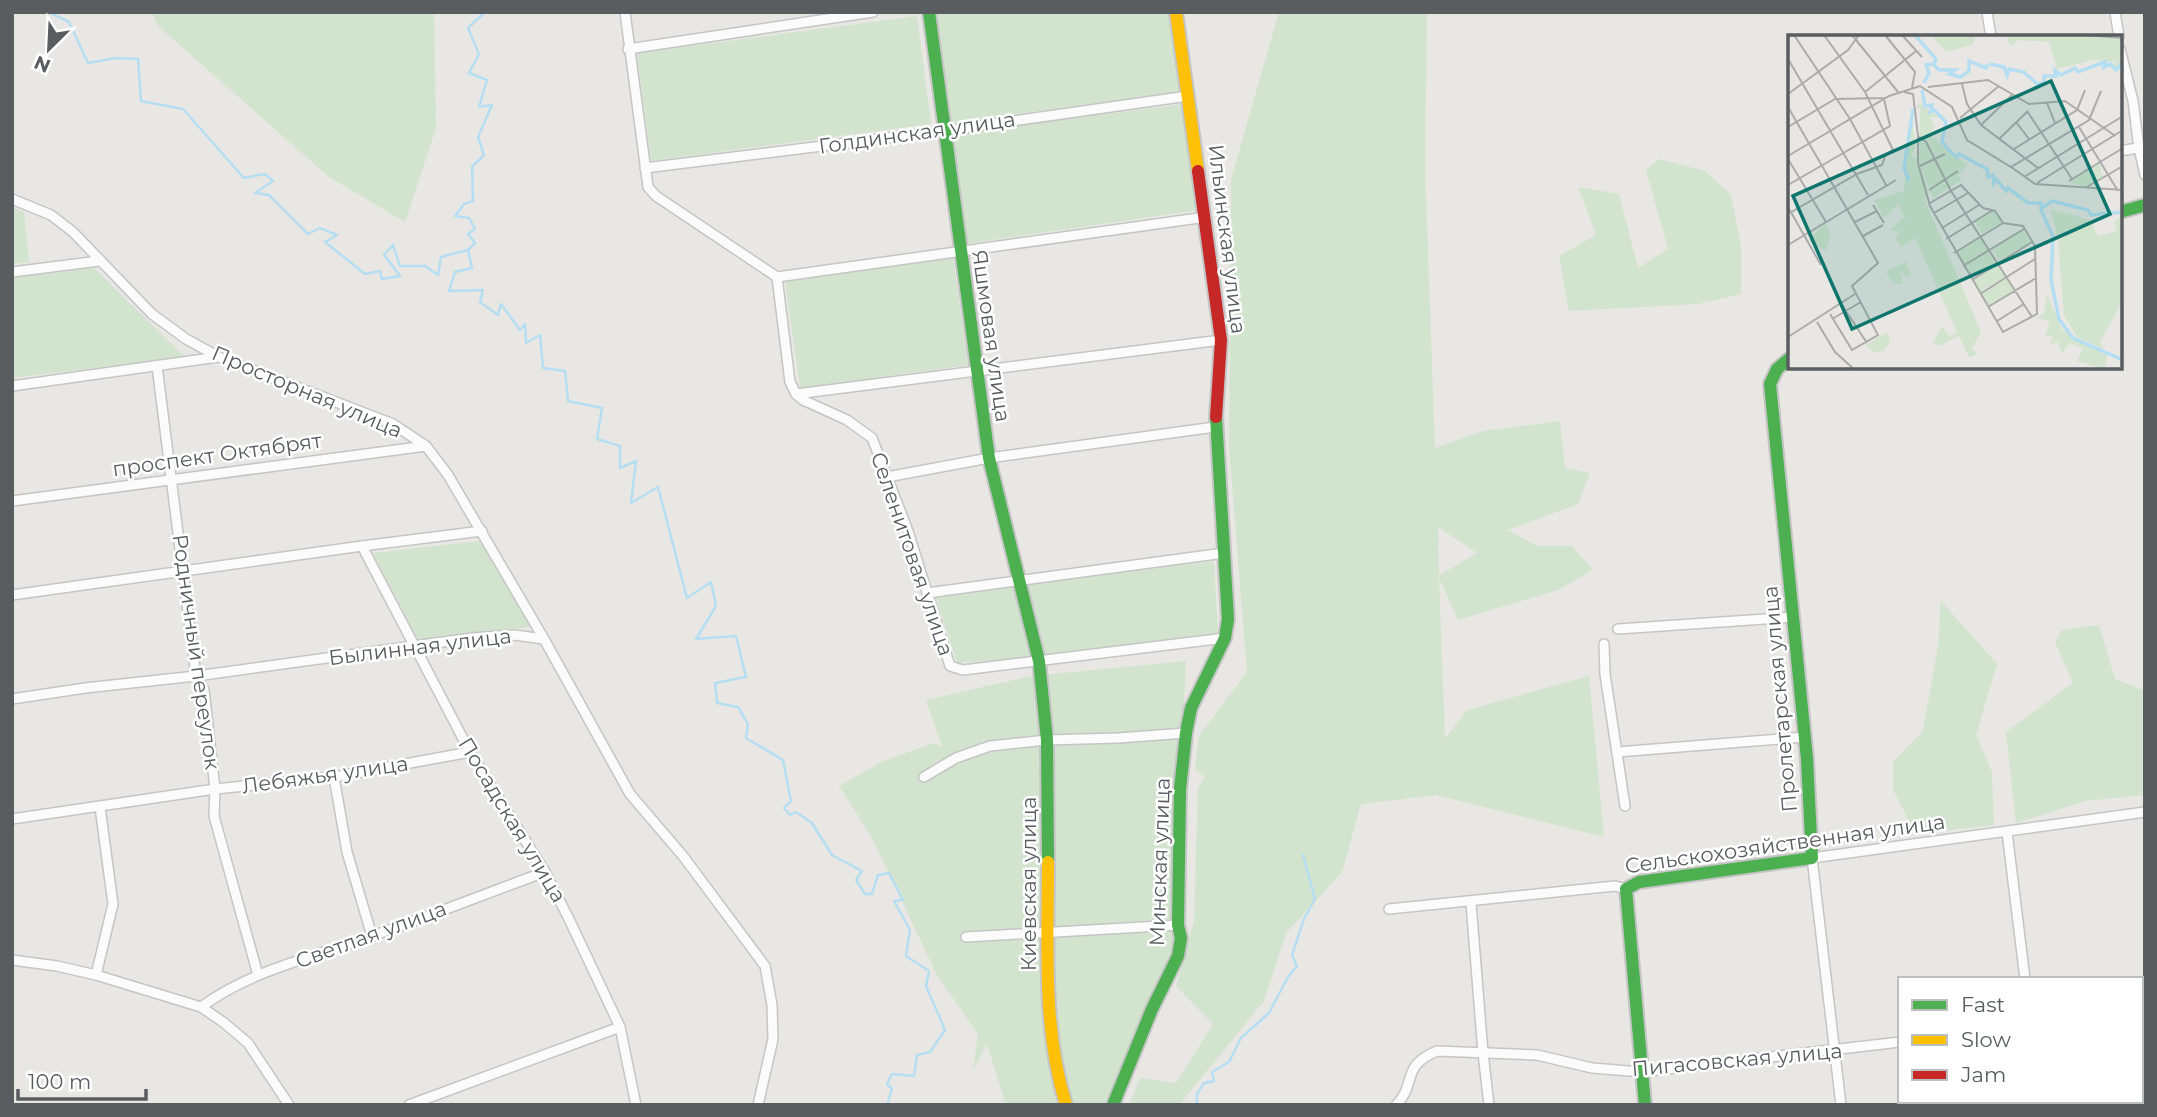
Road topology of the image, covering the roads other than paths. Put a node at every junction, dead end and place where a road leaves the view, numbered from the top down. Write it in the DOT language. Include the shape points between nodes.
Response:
graph roads {
  1 [pos="625,12"];
  2 [pos="873,12"];
  3 [pos="929,12"];
  4 [pos="1176,12"];
  5 [pos="1987,12"];
  6 [pos="2115,12"];
  7 [pos="1991,35"];
  8 [pos="2119,35"];
  9 [pos="628,49"];
  10 [pos="2122,59"];
  11 [pos="1188,96"];
  12 [pos="943,131"];
  13 [pos="2142,147"];
  14 [pos="2122,151"];
  15 [pos="645,168"];
  16 [pos="2145,175"];
  17 [pos="12,199"];
  18 [pos="2145,205"];
  19 [pos="2122,211"];
  20 [pos="1206,217"];
  21 [pos="959,250"];
  22 [pos="99,261"];
  23 [pos="12,272"];
  24 [pos="777,277"];
  25 [pos="1221,340"];
  26 [pos="219,357"];
  27 [pos="1788,359"];
  28 [pos="157,366"];
  29 [pos="976,372"];
  30 [pos="12,386"];
  31 [pos="796,394"];
  32 [pos="1215,427"];
  33 [pos="426,446"];
  34 [pos="989,458"];
  35 [pos="887,477"];
  36 [pos="172,482"];
  37 [pos="12,502"];
  38 [pos="482,531"];
  39 [pos="362,546"];
  40 [pos="1224,553"];
  41 [pos="183,573"];
  42 [pos="1019,579"];
  43 [pos="927,593"];
  44 [pos="12,595"];
  45 [pos="1793,617"];
  46 [pos="1618,629"];
  47 [pos="1225,638"];
  48 [pos="544,639"];
  49 [pos="1604,644"];
  50 [pos="414,646"];
  51 [pos="1039,662"];
  52 [pos="196,676"];
  53 [pos="12,699"];
  54 [pos="1186,733"];
  55 [pos="1805,737"];
  56 [pos="1047,740"];
  57 [pos="470,752"];
  58 [pos="1617,752"];
  59 [pos="334,777"];
  60 [pos="924,777"];
  61 [pos="215,789"];
  62 [pos="1625,806"];
  63 [pos="100,807"];
  64 [pos="2145,812"];
  65 [pos="12,818"];
  66 [pos="2007,832"];
  67 [pos="1812,858"];
  68 [pos="545,872"];
  69 [pos="1626,889"];
  70 [pos="1471,903"];
  71 [pos="1389,909"];
  72 [pos="1178,925"];
  73 [pos="1048,931"];
  74 [pos="372,936"];
  75 [pos="966,937"];
  76 [pos="12,960"];
  77 [pos="96,975"];
  78 [pos="258,975"];
  79 [pos="2025,977"];
  80 [pos="201,1007"];
  81 [pos="620,1027"];
  82 [pos="1898,1042"];
  83 [pos="1835,1051"];
  84 [pos="1483,1053"];
  85 [pos="1641,1072"];
  86 [pos="289,1105"];
  87 [pos="409,1105"];
  88 [pos="636,1105"];
  89 [pos="758,1105"];
  90 [pos="1066,1105"];
  91 [pos="1113,1105"];
  92 [pos="1396,1105"];
  93 [pos="1489,1105"];
  94 [pos="1645,1105"];
  95 [pos="1841,1105"];
  1 -- 9 [label="street"];
  2 -- 9 [label="street"];
  3 -- 12 [label="street, Яшмовая улица"];
  4 -- 11 [label="street, Ильинская улица"];
  5 -- 7 [label="street"];
  6 -- 8 [label="street"];
  9 -- 15 [label="street"];
  10 -- 13 [label="street"];
  11 -- 12 [label="street, Голдинская улица"];
  11 -- 20 [label="street, Ильинская улица"];
  12 -- 15 [label="street, Голдинская улица"];
  12 -- 21 [label="street, Яшмовая улица"];
  13 -- 14 [label="street"];
  13 -- 16 [label="street"];
  15 -- 24 [label="street" via="648,187 656,196"];
  17 -- 22 [label="street, Просторная улица" via="51,215"];
  18 -- 19 [label="street"];
  20 -- 21 [label="street"];
  20 -- 25 [label="street, Ильинская улица"];
  21 -- 24 [label="street"];
  21 -- 29 [label="street, Яшмовая улица"];
  22 -- 23 [label="street"];
  22 -- 26 [label="street, Просторная улица" via="152,313"];
  24 -- 31 [label="street" via="790,382"];
  25 -- 29 [label="street"];
  25 -- 32 [label="street, Ильинская улица"];
  26 -- 28 [label="street"];
  26 -- 33 [label="street, Просторная улица" via="393,424"];
  27 -- 45 [label="street, Пролетарская улица" via="1779,363 1770,384"];
  28 -- 30 [label="street"];
  28 -- 36 [label="street, Родничный переулок"];
  29 -- 31 [label="street"];
  29 -- 34 [label="street, Яшмовая улица"];
  31 -- 35 [label="street, Селенитовая улица" via="872,438"];
  32 -- 34 [label="street"];
  32 -- 40 [label="street, Ильинская улица"];
  33 -- 36 [label="street, проспект Октябрят"];
  33 -- 38 [label="street, Просторная улица"];
  34 -- 35 [label="street"];
  34 -- 42 [label="street, Яшмовая улица"];
  35 -- 43 [label="street, Селенитовая улица"];
  36 -- 37 [label="street, проспект Октябрят"];
  36 -- 41 [label="street, Родничный переулок"];
  38 -- 39 [label="street"];
  38 -- 48 [label="street, Просторная улица"];
  39 -- 41 [label="street"];
  39 -- 50 [label="street, Посадская улица"];
  40 -- 42 [label="street"];
  40 -- 47 [label="street, Ильинская улица"];
  41 -- 44 [label="street"];
  41 -- 52 [label="street, Родничный переулок"];
  42 -- 43 [label="street"];
  42 -- 51 [label="street, Яшмовая улица"];
  43 -- 51 [label="street, Селенитовая улица" via="950,666 963,670"];
  45 -- 46 [label="street"];
  45 -- 55 [label="street, Пролетарская улица"];
  47 -- 51 [label="street"];
  47 -- 54 [label="street, Минская улица" via="1191,708"];
  48 -- 50 [label="street, Былинная улица" via="514,635"];
  48 -- 89 [label="street" via="630,794 765,966 773,1039"];
  49 -- 58 [label="street"];
  50 -- 52 [label="street, Былинная улица"];
  50 -- 57 [label="street, Посадская улица"];
  51 -- 56 [label="street, Киевская улица"];
  52 -- 53 [label="street, Былинная улица"];
  52 -- 61 [label="street, Родничный переулок" via="204,691"];
  54 -- 56 [label="street"];
  54 -- 72 [label="street, Минская улица" via="1180,789"];
  55 -- 58 [label="street"];
  55 -- 67 [label="street, Пролетарская улица"];
  56 -- 60 [label="street" via="990,746 956,758"];
  56 -- 73 [label="street, Киевская улица"];
  57 -- 59 [label="street, Лебяжья улица"];
  57 -- 68 [label="street, Посадская улица"];
  58 -- 62 [label="street"];
  59 -- 61 [label="street, Лебяжья улица"];
  59 -- 74 [label="street" via="347,852"];
  61 -- 63 [label="street, Лебяжья улица"];
  61 -- 78 [label="street, Родничный переулок" via="214,816"];
  63 -- 65 [label="street, Лебяжья улица"];
  63 -- 77 [label="street" via="113,904"];
  64 -- 66 [label="street, Сельскохозяйственная улица"];
  66 -- 67 [label="street, Сельскохозяйственная улица"];
  66 -- 79 [label="street"];
  67 -- 69 [label="street, Сельскохозяйственная улица" via="1639,882"];
  67 -- 83 [label="street, Пролетарская улица"];
  68 -- 74 [label="street, Светлая улица"];
  68 -- 81 [label="street, Посадская улица"];
  69 -- 70 [label="street, Сельскохозяйственная улица" via="1615,886"];
  69 -- 85 [label="street"];
  70 -- 71 [label="street, Сельскохозяйственная улица"];
  70 -- 84 [label="street"];
  72 -- 73 [label="street"];
  72 -- 91 [label="street, Минская улица" via="1178,956"];
  73 -- 75 [label="street"];
  73 -- 90 [label="street, Киевская улица" via="1049,1015"];
  74 -- 78 [label="street, Светлая улица"];
  76 -- 77 [label="street"];
  77 -- 80 [label="street"];
  78 -- 80 [label="street, Светлая улица"];
  80 -- 86 [label="street" via="248,1043"];
  81 -- 87 [label="street"];
  81 -- 88 [label="street, Посадская улица"];
  82 -- 83 [label="street, Пигасовская улица"];
  83 -- 85 [label="street, Пигасовская улица"];
  83 -- 95 [label="street, Пролетарская улица"];
  84 -- 85 [label="street, Пигасовская улица" via="1537,1055 1592,1068"];
  84 -- 92 [label="street, Пигасовская улица" via="1437,1051 1423,1057"];
  84 -- 93 [label="street"];
  85 -- 94 [label="street"];
}
